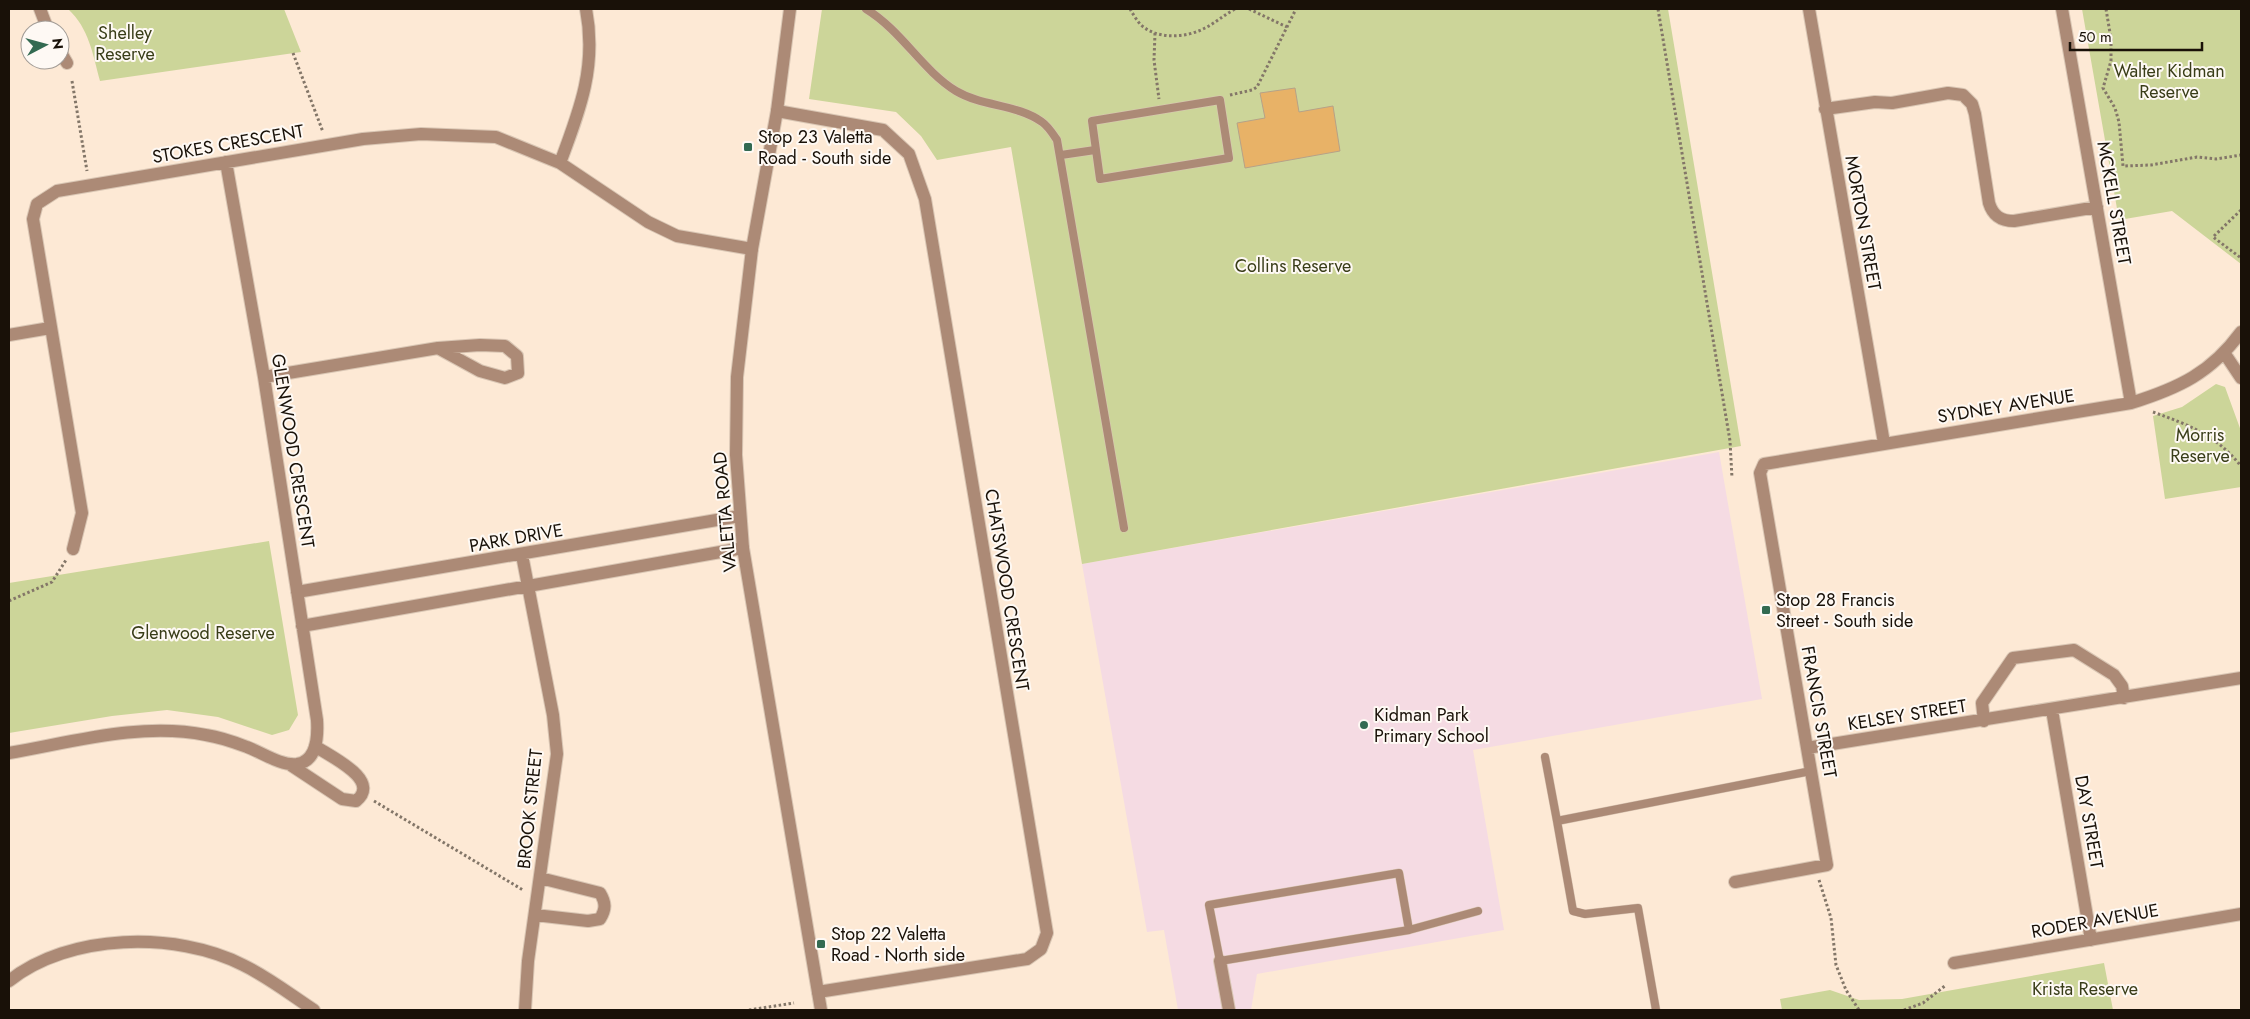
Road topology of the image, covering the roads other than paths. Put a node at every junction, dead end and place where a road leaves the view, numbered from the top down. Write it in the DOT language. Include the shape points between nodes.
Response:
graph roads {
  1 [pos="586,9"];
  2 [pos="790,9"];
  3 [pos="866,9"];
  4 [pos="1809,9"];
  5 [pos="2062,9"];
  6 [pos="1825,109"];
  7 [pos="776,111"];
  8 [pos="1095,150"];
  9 [pos="1062,155"];
  10 [pos="226,162"];
  11 [pos="560,162"];
  12 [pos="2097,207"];
  13 [pos="752,249"];
  14 [pos="50,328"];
  15 [pos="2241,332"];
  16 [pos="9,335"];
  17 [pos="438,348"];
  18 [pos="2225,354"];
  19 [pos="264,377"];
  20 [pos="2241,378"];
  21 [pos="2131,403"];
  22 [pos="1884,443"];
  23 [pos="1760,473"];
  24 [pos="740,516"];
  25 [pos="1124,528"];
  26 [pos="743,548"];
  27 [pos="73,549"];
  28 [pos="522,555"];
  29 [pos="528,585"];
  30 [pos="297,592"];
  31 [pos="302,626"];
  32 [pos="2241,678"];
  33 [pos="2124,698"];
  34 [pos="2052,710"];
  35 [pos="1984,721"];
  36 [pos="315,746"];
  37 [pos="1807,748"];
  38 [pos="9,753"];
  39 [pos="1545,757"];
  40 [pos="288,764"];
  41 [pos="1811,772"];
  42 [pos="1556,821"];
  43 [pos="540,878"];
  44 [pos="1735,882"];
  45 [pos="1478,911"];
  46 [pos="2241,914"];
  47 [pos="535,915"];
  48 [pos="1409,930"];
  49 [pos="2091,940"];
  50 [pos="1220,961"];
  51 [pos="1954,963"];
  52 [pos="9,981"];
  53 [pos="818,992"];
  54 [pos="314,1010"];
  55 [pos="525,1010"];
  56 [pos="821,1010"];
  57 [pos="1229,1010"];
  58 [pos="1656,1010"];
  1 -- 11 [label="street" via="590,56 583,100"];
  2 -- 7 [label="street, VALETTA ROAD"];
  3 -- 9 [label="lane" via="897,32 925,65 956,90 975,100 1026,113 1044,123 1057,140"];
  4 -- 6 [label="street, MORTON STREET"];
  5 -- 12 [label="street, MCKELL STREET"];
  6 -- 12 [label="street" via="1948,94 1963,95 1972,104 1975,114 1989,203 1995,216 2014,221"];
  6 -- 22 [label="street, MORTON STREET"];
  7 -- 13 [label="street, VALETTA ROAD"];
  7 -- 53 [label="street, CHATSWOOD CRESCENT" via="883,130 909,154 925,199 1047,933 1041,949 1027,959"];
  8 -- 8 [label="lane" via="1100,179 1229,158 1220,100 1092,122"];
  8 -- 9 [label="lane"];
  9 -- 25 [label="lane"];
  10 -- 11 [label="street, STOKES CRESCENT" via="363,139 421,134 496,137"];
  10 -- 14 [label="street, STOKES CRESCENT" via="57,191 37,204 33,219"];
  10 -- 19 [label="street, GLENWOOD CRESCENT"];
  11 -- 13 [label="street, STOKES CRESCENT" via="648,222 677,236"];
  12 -- 21 [label="street, MCKELL STREET"];
  13 -- 24 [label="street, VALETTA ROAD" via="737,377 736,455"];
  14 -- 16 [label="street"];
  14 -- 27 [label="street, STOKES CRESCENT" via="82,513"];
  15 -- 18 [label="street, SYDNEY AVENUE"];
  17 -- 17 [label="street" via="506,346 517,356 518,373 505,378 480,371"];
  17 -- 19 [label="street"];
  18 -- 20 [label="street"];
  18 -- 21 [label="street, SYDNEY AVENUE" via="2206,370 2178,386"];
  19 -- 30 [label="street, GLENWOOD CRESCENT"];
  21 -- 22 [label="street, SYDNEY AVENUE"];
  22 -- 23 [label="street, SYDNEY AVENUE" via="1772,461 1764,464"];
  23 -- 37 [label="street, FRANCIS STREET"];
  24 -- 26 [label="street, VALETTA ROAD"];
  24 -- 28 [label="street, PARK DRIVE"];
  26 -- 29 [label="street"];
  26 -- 53 [label="street, VALETTA ROAD"];
  28 -- 29 [label="street, BROOK STREET"];
  28 -- 30 [label="street, PARK DRIVE"];
  29 -- 31 [label="street"];
  29 -- 43 [label="street, BROOK STREET" via="553,715 557,754"];
  30 -- 31 [label="street, GLENWOOD CRESCENT"];
  31 -- 36 [label="street, GLENWOOD CRESCENT" via="317,720"];
  32 -- 33 [label="street, KELSEY STREET"];
  33 -- 34 [label="street, KELSEY STREET"];
  33 -- 35 [label="street, KELSEY STREET" via="2122,686 2114,675 2074,650 2013,658 1982,703"];
  34 -- 35 [label="street, KELSEY STREET"];
  34 -- 49 [label="street, DAY STREET"];
  35 -- 37 [label="street, KELSEY STREET"];
  36 -- 40 [label="street" via="309,758 298,764"];
  36 -- 40 [label="street" via="359,777 364,785 356,802 342,799"];
  37 -- 41 [label="street, FRANCIS STREET"];
  38 -- 40 [label="street" via="158,731 206,735"];
  39 -- 42 [label="lane"];
  41 -- 42 [label="lane"];
  41 -- 44 [label="street, FRANCIS STREET" via="1827,865"];
  42 -- 58 [label="lane" via="1573,911 1585,914 1638,908"];
  43 -- 47 [label="street, BROOK STREET"];
  43 -- 47 [label="street" via="600,893 605,902 604,912 600,919 588,921"];
  45 -- 48 [label="lane"];
  46 -- 49 [label="street, RODER AVENUE"];
  47 -- 55 [label="street, BROOK STREET"];
  48 -- 50 [label="lane"];
  48 -- 50 [label="lane" via="1399,873 1209,905"];
  49 -- 51 [label="street, RODER AVENUE"];
  50 -- 57 [label="street"];
  52 -- 54 [label="street" via="25,968 57,954 98,946 149,942 198,947 244,965"];
  53 -- 56 [label="street, VALETTA ROAD"];
}
